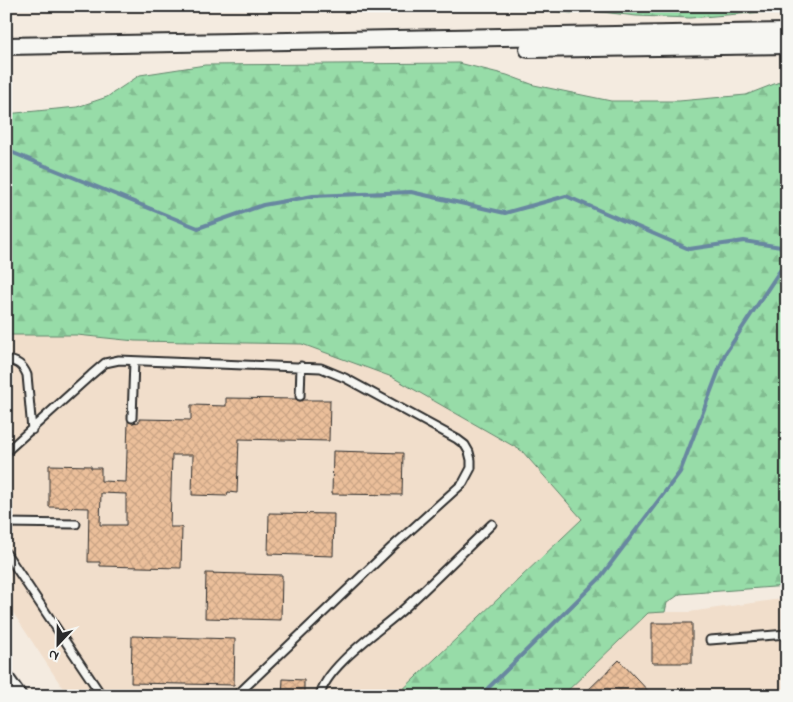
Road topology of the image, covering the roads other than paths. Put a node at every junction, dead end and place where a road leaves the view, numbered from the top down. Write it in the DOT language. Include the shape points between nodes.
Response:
graph roads {
  1 [pos="787,32"];
  2 [pos="787,45"];
  3 [pos="6,46"];
  4 [pos="6,56"];
  5 [pos="6,360"];
  6 [pos="134,361"];
  7 [pos="301,366"];
  8 [pos="300,396"];
  9 [pos="132,418"];
  10 [pos="32,430"];
  11 [pos="6,452"];
  12 [pos="6,523"];
  13 [pos="76,524"];
  14 [pos="492,524"];
  15 [pos="6,553"];
  16 [pos="787,634"];
  17 [pos="710,640"];
  18 [pos="6,678"];
  19 [pos="19,696"];
  20 [pos="102,696"];
  21 [pos="236,696"];
  22 [pos="320,696"];
  1 -- 3 [label="street"];
  2 -- 4 [label="street"];
  5 -- 10 [label="lane" via="19,363 27,375"];
  6 -- 7 [label="lane"];
  6 -- 9 [label="lane"];
  6 -- 10 [label="lane" via="105,363"];
  7 -- 8 [label="lane"];
  7 -- 21 [label="lane" via="333,372 457,439 469,452 471,468 462,483"];
  10 -- 11 [label="lane"];
  12 -- 13 [label="lane"];
  14 -- 22 [label="lane" via="405,608 341,663 325,683"];
  15 -- 20 [label="lane"];
  16 -- 17 [label="lane"];
  18 -- 19 [label="street"];
}
